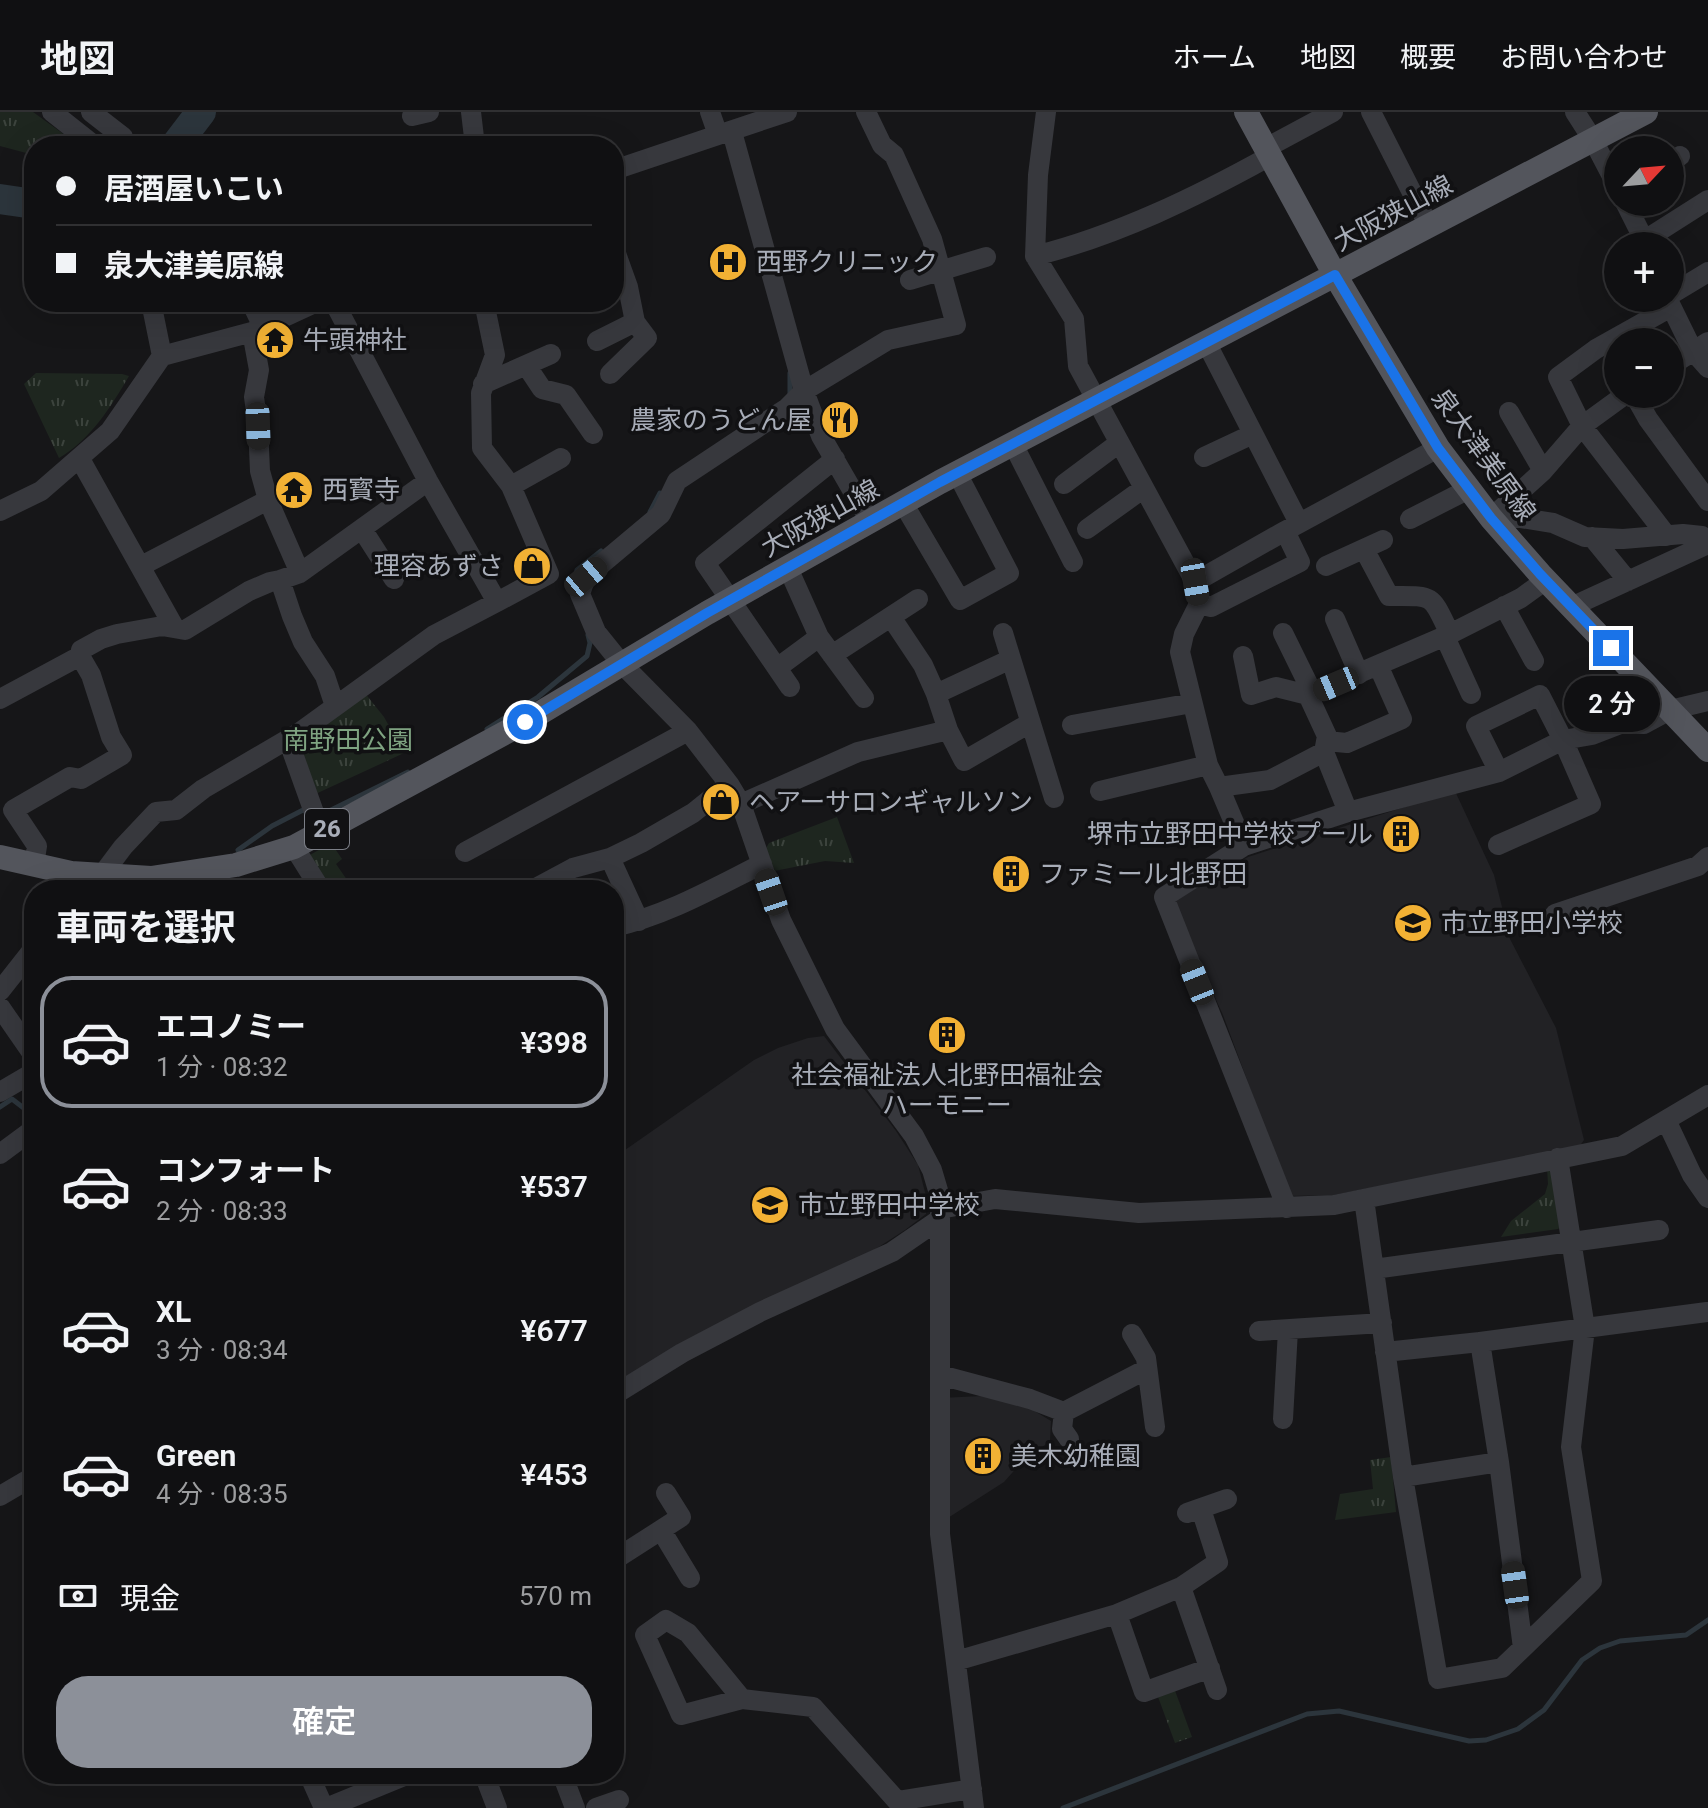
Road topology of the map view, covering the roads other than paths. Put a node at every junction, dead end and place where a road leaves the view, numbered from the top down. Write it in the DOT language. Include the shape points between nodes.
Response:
graph roads {
  1 [pos="91,112"];
  2 [pos="471,112"];
  3 [pos="710,112"];
  4 [pos="787,112"];
  5 [pos="866,112"];
  6 [pos="1046,112"];
  7 [pos="1246,112"];
  8 [pos="1333,112"];
  9 [pos="1371,112"];
  10 [pos="1575,112"];
  11 [pos="1646,112"];
  12 [pos="64,115"];
  13 [pos="725,133"];
  14 [pos="85,136"];
  15 [pos="122,136"];
  16 [pos="474,136"];
  17 [pos="1593,140"];
  18 [pos="1268,152"];
  19 [pos="1604,161"];
  20 [pos="624,167"];
  21 [pos="1708,200"];
  22 [pos="1429,226"];
  23 [pos="1662,232"];
  24 [pos="1035,256"];
  25 [pos="986,257"];
  26 [pos="942,271"];
  27 [pos="1708,272"];
  28 [pos="1335,275"];
  29 [pos="624,276"];
  30 [pos="910,280"];
  31 [pos="1684,289"];
  32 [pos="153,312"];
  33 [pos="254,312"];
  34 [pos="296,312"];
  35 [pos="339,312"];
  36 [pos="486,312"];
  37 [pos="1651,312"];
  38 [pos="1677,312"];
  39 [pos="635,322"];
  40 [pos="258,330"];
  41 [pos="597,341"];
  42 [pos="1206,342"];
  43 [pos="1700,347"];
  44 [pos="551,354"];
  45 [pos="162,356"];
  46 [pos="526,365"];
  47 [pos="1708,368"];
  48 [pos="610,374"];
  49 [pos="483,384"];
  50 [pos="804,391"];
  51 [pos="1096,400"];
  52 [pos="1607,408"];
  53 [pos="1642,408"];
  54 [pos="1509,412"];
  55 [pos="1582,426"];
  56 [pos="593,434"];
  57 [pos="1253,434"];
  58 [pos="1119,443"];
  59 [pos="1013,444"];
  60 [pos="1438,448"];
  61 [pos="1204,457"];
  62 [pos="561,458"];
  63 [pos="80,459"];
  64 [pos="835,459"];
  65 [pos="1543,471"];
  66 [pos="957,473"];
  67 [pos="428,481"];
  68 [pos="1064,484"];
  69 [pos="511,486"];
  70 [pos="1144,488"];
  71 [pos="1469,489"];
  72 [pos="268,500"];
  73 [pos="1708,501"];
  74 [pos="903,503"];
  75 [pos="0,511"];
  76 [pos="1491,518"];
  77 [pos="1410,519"];
  78 [pos="870,521"];
  79 [pos="1292,527"];
  80 [pos="362,529"];
  81 [pos="1087,529"];
  82 [pos="1667,536"];
  83 [pos="1592,537"];
  84 [pos="1383,540"];
  85 [pos="1708,542"];
  86 [pos="1364,549"];
  87 [pos="1073,562"];
  88 [pos="141,566"];
  89 [pos="1326,566"];
  90 [pos="788,568"];
  91 [pos="549,574"];
  92 [pos="290,576"];
  93 [pos="394,579"];
  94 [pos="1546,580"];
  95 [pos="1628,581"];
  96 [pos="1195,582"];
  97 [pos="584,584"];
  98 [pos="918,599"];
  99 [pos="730,600"];
  100 [pos="497,602"];
  101 [pos="1199,604"];
  102 [pos="1504,606"];
  103 [pos="1571,607"];
  104 [pos="891,617"];
  105 [pos="1335,619"];
  106 [pos="174,627"];
  107 [pos="1003,633"];
  108 [pos="1283,633"];
  109 [pos="1447,636"];
  110 [pos="819,637"];
  111 [pos="832,655"];
  112 [pos="80,656"];
  113 [pos="1243,656"];
  114 [pos="1011,659"];
  115 [pos="1534,661"];
  116 [pos="621,663"];
  117 [pos="777,668"];
  118 [pos="1368,670"];
  119 [pos="790,687"];
  120 [pos="936,694"];
  121 [pos="1311,694"];
  122 [pos="1471,694"];
  123 [pos="864,698"];
  124 [pos="0,699"];
  125 [pos="1708,701"];
  126 [pos="1192,703"];
  127 [pos="335,706"];
  128 [pos="1670,710"];
  129 [pos="1030,723"];
  130 [pos="1072,725"];
  131 [pos="948,730"];
  132 [pos="688,731"];
  133 [pos="300,732"];
  134 [pos="1563,740"];
  135 [pos="1325,747"];
  136 [pos="1708,750"];
  137 [pos="1208,765"];
  138 [pos="1499,772"];
  139 [pos="729,784"];
  140 [pos="1219,787"];
  141 [pos="1100,791"];
  142 [pos="1054,798"];
  143 [pos="741,804"];
  144 [pos="1348,812"];
  145 [pos="321,832"];
  146 [pos="1498,845"];
  147 [pos="1244,846"];
  148 [pos="294,847"];
  149 [pos="465,852"];
  150 [pos="0,857"];
  151 [pos="610,858"];
  152 [pos="762,864"];
  153 [pos="34,865"];
  154 [pos="1705,868"];
  155 [pos="90,880"];
  156 [pos="97,880"];
  157 [pos="123,880"];
  158 [pos="315,880"];
  159 [pos="553,880"];
  160 [pos="620,880"];
  161 [pos="624,888"];
  162 [pos="1555,914"];
  163 [pos="639,921"];
  164 [pos="624,925"];
  165 [pos="24,961"];
  166 [pos="0,991"];
  167 [pos="0,1007"];
  168 [pos="24,1042"];
  169 [pos="24,1078"];
  170 [pos="0,1092"];
  171 [pos="1708,1095"];
  172 [pos="1666,1120"];
  173 [pos="24,1136"];
  174 [pos="0,1154"];
  175 [pos="1558,1158"];
  176 [pos="1708,1198"];
  177 [pos="1364,1199"];
  178 [pos="1287,1208"];
  179 [pos="940,1214"];
  180 [pos="1659,1230"];
  181 [pos="1571,1242"];
  182 [pos="1374,1269"];
  183 [pos="1707,1312"];
  184 [pos="1382,1323"];
  185 [pos="1585,1328"];
  186 [pos="1288,1330"];
  187 [pos="1259,1331"];
  188 [pos="1132,1334"];
  189 [pos="1480,1342"];
  190 [pos="1385,1352"];
  191 [pos="1147,1369"];
  192 [pos="940,1375"];
  193 [pos="624,1389"];
  194 [pos="1064,1412"];
  195 [pos="1283,1419"];
  196 [pos="1155,1427"];
  197 [pos="1069,1439"];
  198 [pos="1499,1462"];
  199 [pos="1403,1477"];
  200 [pos="24,1482"];
  201 [pos="666,1493"];
  202 [pos="0,1496"];
  203 [pos="1227,1499"];
  204 [pos="661,1530"];
  205 [pos="624,1550"];
  206 [pos="690,1578"];
  207 [pos="1181,1587"];
  208 [pos="1117,1614"];
  209 [pos="1523,1648"];
  210 [pos="956,1661"];
  211 [pos="1210,1668"];
  212 [pos="1217,1690"];
  213 [pos="742,1699"];
  214 [pos="313,1784"];
  215 [pos="384,1784"];
  216 [pos="488,1784"];
  217 [pos="566,1784"];
  218 [pos="973,1798"];
  219 [pos="619,1800"];
  220 [pos="325,1808"];
  221 [pos="497,1808"];
  222 [pos="575,1808"];
  223 [pos="596,1808"];
  1 -- 15 [label="street"];
  2 -- 16 [label="street"];
  3 -- 13 [label="street"];
  4 -- 13 [label="street"];
  5 -- 26 [label="street" via="882,145 894,155"];
  6 -- 24 [label="street"];
  7 -- 18 [label="main road, 泉大津美原線"];
  8 -- 18 [label="street"];
  9 -- 22 [label="street"];
  10 -- 17 [label="street"];
  11 -- 17 [label="main road, 大阪狭山線 / 26"];
  12 -- 14 [label="street"];
  13 -- 20 [label="street"];
  13 -- 50 [label="street"];
  17 -- 19 [label="street"];
  17 -- 22 [label="main road, 大阪狭山線 / 26"];
  18 -- 24 [label="street" via="1201,194 1076,245"];
  18 -- 28 [label="main road, 泉大津美原線"];
  21 -- 23 [label="street"];
  22 -- 28 [label="main road, 大阪狭山線 / 26"];
  24 -- 51 [label="street" via="1074,319 1078,366"];
  25 -- 26 [label="street"];
  26 -- 30 [label="street"];
  26 -- 50 [label="street" via="956,325 888,340"];
  27 -- 31 [label="street"];
  28 -- 42 [label="main road, 大阪狭山線 / 26"];
  28 -- 60 [label="main road, 泉大津美原線"];
  29 -- 39 [label="street"];
  32 -- 45 [label="street"];
  33 -- 40 [label="street"];
  34 -- 40 [label="street"];
  35 -- 67 [label="street"];
  36 -- 49 [label="street" via="495,355"];
  37 -- 55 [label="street" via="1558,377"];
  38 -- 43 [label="street"];
  39 -- 41 [label="street"];
  39 -- 48 [label="street" via="647,338"];
  40 -- 45 [label="street"];
  40 -- 72 [label="street" via="254,397 260,471"];
  42 -- 51 [label="main road, 大阪狭山線 / 26"];
  42 -- 57 [label="street"];
  43 -- 47 [label="street"];
  44 -- 46 [label="street"];
  45 -- 63 [label="street" via="110,431"];
  46 -- 49 [label="street"];
  46 -- 56 [label="street" via="542,389 566,395"];
  49 -- 69 [label="street" via="482,448"];
  50 -- 64 [label="street"];
  50 -- 97 [label="street" via="787,408 677,481 661,514"];
  51 -- 58 [label="street"];
  51 -- 59 [label="main road, 大阪狭山線 / 26"];
  52 -- 55 [label="street"];
  53 -- 73 [label="street"];
  54 -- 65 [label="street"];
  55 -- 65 [label="street"];
  55 -- 82 [label="street"];
  57 -- 61 [label="street"];
  57 -- 79 [label="street"];
  58 -- 68 [label="street"];
  58 -- 70 [label="street"];
  59 -- 66 [label="main road, 大阪狭山線 / 26"];
  59 -- 87 [label="street"];
  60 -- 71 [label="main road, 泉大津美原線"];
  60 -- 79 [label="street"];
  62 -- 69 [label="street"];
  63 -- 75 [label="street" via="41,491"];
  63 -- 88 [label="street"];
  64 -- 78 [label="street"];
  64 -- 99 [label="street" via="705,563"];
  65 -- 76 [label="street"];
  66 -- 74 [label="main road, 大阪狭山線 / 26"];
  66 -- 74 [label="street" via="1009,573 960,600"];
  67 -- 80 [label="street"];
  67 -- 100 [label="street"];
  69 -- 91 [label="street"];
  70 -- 81 [label="street"];
  70 -- 96 [label="street"];
  71 -- 76 [label="main road, 泉大津美原線"];
  71 -- 77 [label="street"];
  72 -- 88 [label="street"];
  72 -- 92 [label="street"];
  74 -- 78 [label="main road, 大阪狭山線 / 26"];
  76 -- 83 [label="street" via="1553,523"];
  76 -- 94 [label="main road, 泉大津美原線"];
  78 -- 90 [label="main road, 大阪狭山線 / 26"];
  79 -- 96 [label="street"];
  79 -- 101 [label="street" via="1300,562 1211,607"];
  80 -- 92 [label="street"];
  80 -- 93 [label="street"];
  82 -- 83 [label="street"];
  82 -- 85 [label="street" via="1702,536"];
  83 -- 95 [label="street"];
  84 -- 86 [label="street"];
  85 -- 95 [label="street"];
  86 -- 89 [label="street"];
  86 -- 109 [label="street" via="1389,596 1425,596 1435,603"];
  88 -- 106 [label="street"];
  90 -- 99 [label="main road, 大阪狭山線 / 26"];
  90 -- 110 [label="street"];
  91 -- 97 [label="street"];
  91 -- 100 [label="street"];
  92 -- 106 [label="street" via="249,591 185,630"];
  92 -- 127 [label="street" via="292,616"];
  94 -- 102 [label="street"];
  94 -- 103 [label="main road, 泉大津美原線"];
  95 -- 103 [label="street"];
  96 -- 101 [label="street"];
  97 -- 116 [label="street" via="580,594 596,632"];
  98 -- 104 [label="street"];
  99 -- 116 [label="main road, 大阪狭山線 / 26"];
  99 -- 117 [label="street"];
  100 -- 127 [label="street" via="434,635"];
  101 -- 126 [label="street" via="1180,652"];
  102 -- 109 [label="street"];
  102 -- 115 [label="street"];
  103 -- 128 [label="main road, 泉大津美原線"];
  104 -- 111 [label="street"];
  104 -- 120 [label="street"];
  105 -- 118 [label="street"];
  106 -- 112 [label="street" via="117,634 81,650"];
  107 -- 114 [label="street"];
  108 -- 121 [label="street"];
  109 -- 118 [label="street"];
  109 -- 122 [label="street"];
  110 -- 111 [label="street"];
  110 -- 117 [label="street"];
  111 -- 123 [label="street"];
  112 -- 124 [label="street"];
  112 -- 153 [label="street" via="122,755 13,810 37,846"];
  113 -- 121 [label="street" via="1251,695 1276,687"];
  114 -- 120 [label="street"];
  114 -- 129 [label="street"];
  116 -- 132 [label="street"];
  116 -- 145 [label="main road, 大阪狭山線 / 26" via="525,722"];
  117 -- 119 [label="street"];
  118 -- 121 [label="street"];
  118 -- 135 [label="street" via="1402,719"];
  120 -- 131 [label="street"];
  121 -- 135 [label="street" via="1327,736"];
  125 -- 128 [label="street"];
  126 -- 130 [label="street"];
  126 -- 137 [label="street"];
  127 -- 133 [label="street"];
  128 -- 134 [label="street" via="1644,724 1623,723"];
  128 -- 136 [label="main road, 泉大津美原線"];
  129 -- 131 [label="street" via="964,761"];
  129 -- 142 [label="street"];
  131 -- 143 [label="street" via="858,752"];
  132 -- 139 [label="street"];
  132 -- 149 [label="street"];
  133 -- 145 [label="street" via="291,748"];
  133 -- 156 [label="street" via="176,810 156,812"];
  134 -- 138 [label="street"];
  134 -- 138 [label="street" via="1540,695 1476,726"];
  134 -- 146 [label="street" via="1591,804"];
  135 -- 140 [label="street" via="1270,780"];
  135 -- 144 [label="street"];
  137 -- 140 [label="street"];
  137 -- 141 [label="street"];
  138 -- 144 [label="street"];
  139 -- 143 [label="street"];
  139 -- 151 [label="street" via="693,813"];
  140 -- 147 [label="street"];
  143 -- 152 [label="street"];
  144 -- 147 [label="street"];
  145 -- 148 [label="main road, 大阪狭山線 / 26"];
  147 -- 178 [label="street" via="1164,897"];
  148 -- 157 [label="main road, 大阪狭山線 / 26" via="222,868"];
  148 -- 158 [label="street"];
  150 -- 153 [label="main road, 大阪狭山線 / 26"];
  151 -- 159 [label="street" via="573,868"];
  151 -- 160 [label="street"];
  152 -- 163 [label="street"];
  152 -- 179 [label="street" via="781,920 835,1029 914,1136 932,1170"];
  153 -- 155 [label="main road, 大阪狭山線 / 26"];
  154 -- 162 [label="street"];
  161 -- 163 [label="street"];
  163 -- 164 [label="street"];
  165 -- 166 [label="street"];
  167 -- 168 [label="street"];
  169 -- 170 [label="street"];
  171 -- 172 [label="street"];
  172 -- 175 [label="street" via="1622,1146"];
  172 -- 176 [label="street"];
  173 -- 174 [label="street"];
  175 -- 177 [label="street"];
  175 -- 181 [label="street"];
  177 -- 178 [label="street"];
  177 -- 182 [label="street"];
  178 -- 179 [label="street" via="1139,1213 995,1199"];
  179 -- 192 [label="street"];
  179 -- 193 [label="street" via="892,1252 760,1312"];
  180 -- 181 [label="street"];
  181 -- 182 [label="street"];
  181 -- 185 [label="street"];
  182 -- 184 [label="street"];
  183 -- 185 [label="street"];
  184 -- 186 [label="street"];
  184 -- 190 [label="street"];
  185 -- 189 [label="street"];
  185 -- 209 [label="street" via="1571,1447 1592,1581"];
  186 -- 187 [label="street"];
  186 -- 195 [label="street"];
  188 -- 191 [label="street"];
  189 -- 190 [label="street"];
  189 -- 198 [label="street"];
  190 -- 199 [label="street"];
  191 -- 194 [label="street"];
  191 -- 196 [label="street"];
  192 -- 194 [label="street"];
  192 -- 210 [label="street" via="940,1534"];
  194 -- 197 [label="street" via="1062,1429"];
  198 -- 199 [label="street"];
  198 -- 209 [label="street"];
  199 -- 209 [label="street" via="1438,1679 1502,1668"];
  200 -- 202 [label="street"];
  201 -- 204 [label="street" via="681,1517"];
  203 -- 207 [label="street" via="1194,1511 1218,1562"];
  204 -- 205 [label="street"];
  204 -- 206 [label="street"];
  207 -- 208 [label="street"];
  207 -- 211 [label="street"];
  208 -- 210 [label="street"];
  208 -- 211 [label="street" via="1144,1692"];
  210 -- 218 [label="street"];
  211 -- 212 [label="street"];
  213 -- 213 [label="street" via="681,1715 645,1635 666,1620 688,1633"];
  213 -- 218 [label="street" via="813,1707 897,1801"];
  214 -- 220 [label="street"];
  215 -- 220 [label="street"];
  216 -- 221 [label="street"];
  217 -- 222 [label="street"];
  219 -- 223 [label="street"];
}
